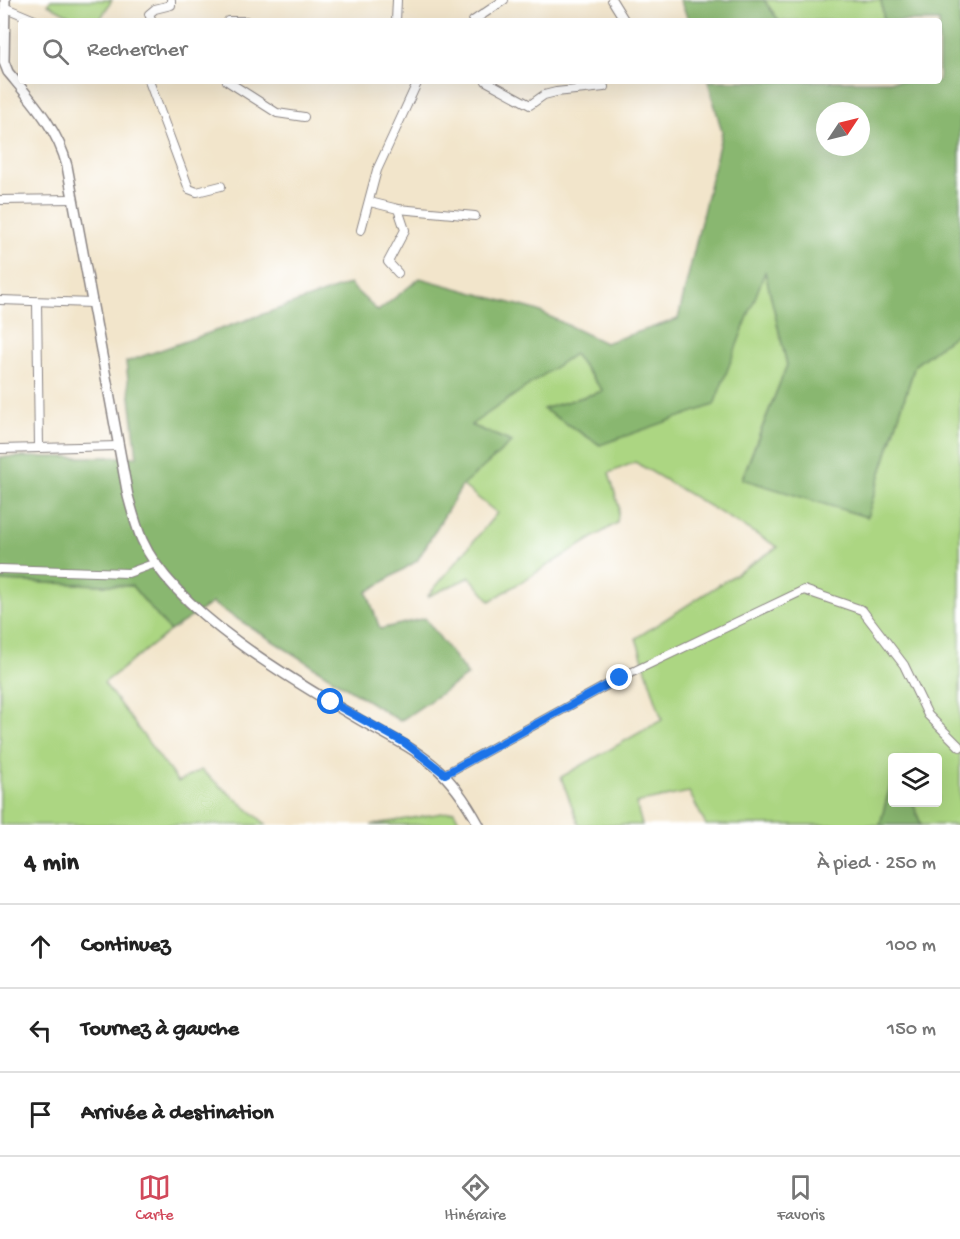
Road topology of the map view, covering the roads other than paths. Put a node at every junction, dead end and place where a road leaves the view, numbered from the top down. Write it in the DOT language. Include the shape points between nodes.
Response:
graph roads {
  1 [pos="171,0"];
  2 [pos="397,0"];
  3 [pos="504,0"];
  4 [pos="612,0"];
  5 [pos="5,4"];
  6 [pos="31,18"];
  7 [pos="151,18"];
  8 [pos="396,18"];
  9 [pos="477,18"];
  10 [pos="623,18"];
  11 [pos="150,84"];
  12 [pos="232,84"];
  13 [pos="417,84"];
  14 [pos="492,84"];
  15 [pos="604,87"];
  16 [pos="304,117"];
  17 [pos="221,186"];
  18 [pos="0,200"];
  19 [pos="73,200"];
  20 [pos="370,202"];
  21 [pos="398,209"];
  22 [pos="475,216"];
  23 [pos="361,230"];
  24 [pos="398,273"];
  25 [pos="0,300"];
  26 [pos="37,302"];
  27 [pos="93,303"];
  28 [pos="118,446"];
  29 [pos="39,447"];
  30 [pos="0,449"];
  31 [pos="156,563"];
  32 [pos="0,569"];
  33 [pos="960,747"];
  34 [pos="445,774"];
  35 [pos="479,825"];
  1 -- 7 [label="street" via="171,5 152,10"];
  2 -- 8 [label="street"];
  3 -- 9 [label="street"];
  4 -- 10 [label="street"];
  5 -- 6 [label="street"];
  5 -- 19 [label="street" via="4,62 60,142"];
  11 -- 17 [label="street" via="189,189 197,192"];
  12 -- 16 [label="street" via="277,113"];
  13 -- 20 [label="street" via="377,170"];
  14 -- 15 [label="street" via="530,105 556,93"];
  18 -- 19 [label="street"];
  19 -- 27 [label="street"];
  20 -- 21 [label="street"];
  20 -- 23 [label="street"];
  21 -- 22 [label="street"];
  21 -- 24 [label="street" via="405,230 388,262"];
  25 -- 26 [label="street"];
  26 -- 27 [label="street"];
  26 -- 29 [label="street"];
  27 -- 28 [label="street"];
  28 -- 29 [label="street"];
  28 -- 31 [label="street" via="131,507 142,540"];
  29 -- 30 [label="street"];
  31 -- 32 [label="street" via="128,573"];
  31 -- 34 [label="street" via="177,591 236,639 295,680 405,743"];
  33 -- 34 [label="street" via="928,715 904,665 862,610 804,590 620,678"];
  34 -- 35 [label="street"];
}
